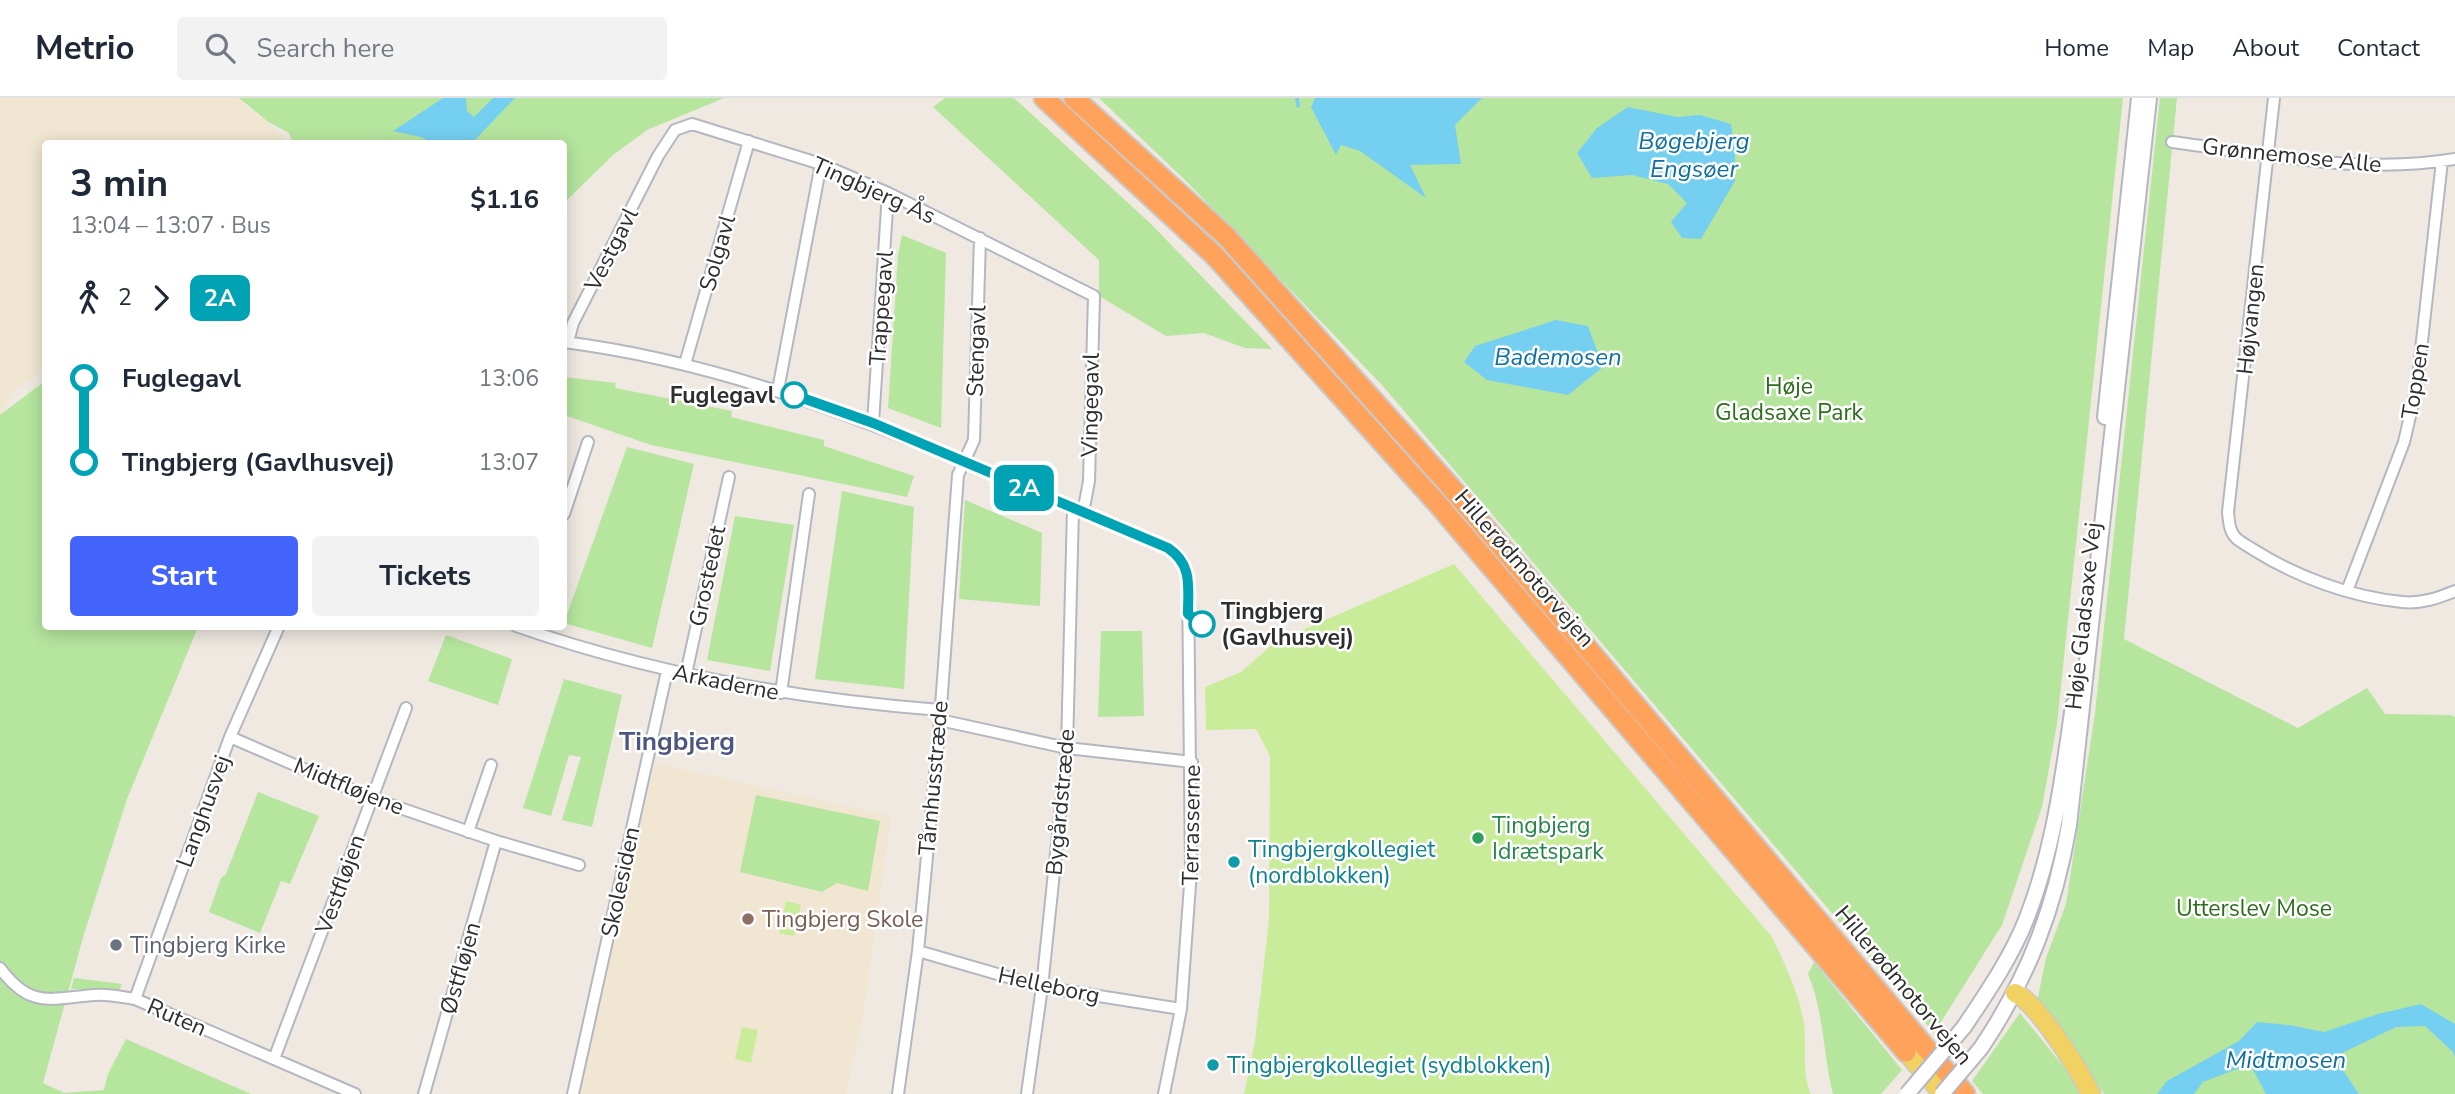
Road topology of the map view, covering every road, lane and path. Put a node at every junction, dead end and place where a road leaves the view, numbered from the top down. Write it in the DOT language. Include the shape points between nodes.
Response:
graph roads {
  1 [pos="1044,98"];
  2 [pos="1074,98"];
  3 [pos="2139,98"];
  4 [pos="2149,98"];
  5 [pos="2274,98"];
  6 [pos="749,141"];
  7 [pos="2172,142"];
  8 [pos="2268,155"];
  9 [pos="658,156"];
  10 [pos="2455,159"];
  11 [pos="2442,162"];
  12 [pos="821,164"];
  13 [pos="888,193"];
  14 [pos="980,238"];
  15 [pos="1094,296"];
  16 [pos="567,339"];
  17 [pos="567,342"];
  18 [pos="685,364"];
  19 [pos="778,390"];
  20 [pos="873,423"];
  21 [pos="588,442"];
  22 [pos="965,463"];
  23 [pos="729,477"];
  24 [pos="809,494"];
  25 [pos="567,505"];
  26 [pos="1078,511"];
  27 [pos="2347,591"];
  28 [pos="2455,591"];
  29 [pos="277,630"];
  30 [pos="532,630"];
  31 [pos="667,671"];
  32 [pos="686,674"];
  33 [pos="781,693"];
  34 [pos="407,708"];
  35 [pos="940,715"];
  36 [pos="230,737"];
  37 [pos="1067,748"];
  38 [pos="1192,762"];
  39 [pos="491,765"];
  40 [pos="371,798"];
  41 [pos="468,832"];
  42 [pos="496,841"];
  43 [pos="579,865"];
  44 [pos="918,951"];
  45 [pos="0,968"];
  46 [pos="1042,987"];
  47 [pos="2015,993"];
  48 [pos="135,999"];
  49 [pos="1981,1000"];
  50 [pos="1181,1009"];
  51 [pos="1906,1052"];
  52 [pos="274,1059"];
  53 [pos="355,1094"];
  54 [pos="424,1094"];
  55 [pos="573,1094"];
  56 [pos="898,1094"];
  57 [pos="1027,1094"];
  58 [pos="1164,1094"];
  59 [pos="1907,1094"];
  60 [pos="1943,1094"];
  61 [pos="1965,1094"];
  62 [pos="2091,1094"];
  1 -- 51 [label="highway, Hillerødmotorvejen" via="1215,256 1436,502"];
  2 -- 61 [label="highway, Hillerødmotorvejen" via="1236,246 1449,485"];
  3 -- 49 [label="street, Høje Gladsaxe Vej" via="2074,704 2060,794 2025,922"];
  4 -- 47 [label="street, Høje Gladsaxe Vej" via="2070,825 2053,899"];
  5 -- 8 [label="street, Højvangen"];
  6 -- 9 [label="street, Tingbjerg Ås" via="692,124 668,137"];
  6 -- 12 [label="street, Tingbjerg Ås"];
  6 -- 18 [label="street, Solgavl"];
  7 -- 8 [label="street, Grønnemose Alle"];
  8 -- 11 [label="street, Grønnemose Alle" via="2347,163"];
  8 -- 27 [label="street, Højvangen" via="2228,512 2230,528 2236,538 2264,556"];
  9 -- 16 [label="street, Vestgavl"];
  10 -- 11 [label="street, Grønnemose Alle"];
  11 -- 27 [label="street, Toppen" via="2417,386 2404,442"];
  12 -- 13 [label="street, Tingbjerg Ås"];
  12 -- 19 [label="street"];
  13 -- 14 [label="street, Tingbjerg Ås"];
  13 -- 20 [label="street, Trappegavl"];
  14 -- 15 [label="street, Tingbjerg Ås"];
  14 -- 22 [label="street, Stengavl" via="974,440"];
  15 -- 26 [label="street, Vingegavl" via="1089,481"];
  17 -- 18 [label="street"];
  18 -- 19 [label="street"];
  19 -- 20 [label="street"];
  20 -- 22 [label="street"];
  21 -- 25 [label="street"];
  22 -- 26 [label="street"];
  22 -- 35 [label="street, Tårnhusstræde" via="958,475"];
  23 -- 32 [label="street, Grostedet"];
  24 -- 33 [label="street"];
  26 -- 37 [label="street, Bygårdstræde"];
  26 -- 38 [label="street, Terrasserne" via="1168,548 1185,565"];
  27 -- 28 [label="street" via="2404,602 2432,600"];
  29 -- 36 [label="street, Langhusvej"];
  30 -- 31 [label="street, Arkaderne"];
  31 -- 32 [label="street, Arkaderne"];
  31 -- 55 [label="street, Skolesiden"];
  32 -- 33 [label="street, Arkaderne"];
  33 -- 35 [label="street, Arkaderne"];
  34 -- 40 [label="street, Vestfløjen"];
  35 -- 37 [label="street, Arkaderne"];
  35 -- 44 [label="street, Tårnhusstræde"];
  36 -- 40 [label="street, Midtfløjene"];
  36 -- 48 [label="street, Langhusvej"];
  37 -- 38 [label="street, Arkaderne"];
  37 -- 46 [label="street, Bygårdstræde"];
  38 -- 50 [label="street, Terrasserne" via="1191,871"];
  39 -- 41 [label="street"];
  40 -- 41 [label="street, Midtfløjene"];
  40 -- 52 [label="street, Vestfløjen"];
  41 -- 42 [label="street, Midtfløjene"];
  42 -- 43 [label="street, Midtfløjene"];
  42 -- 54 [label="street, Østfløjen"];
  44 -- 46 [label="street, Helleborg"];
  44 -- 56 [label="street, Tårnhusstræde"];
  45 -- 48 [label="street, Ruten" via="23,993 49,1000 99,995"];
  46 -- 50 [label="street, Helleborg"];
  46 -- 57 [label="street, Bygårdstræde"];
  47 -- 49 [label="street"];
  47 -- 60 [label="street, Høje Gladsaxe Vej, bridge" via="1981,1048"];
  47 -- 62 [label="main road" via="2026,999 2050,1030"];
  48 -- 52 [label="street, Ruten"];
  49 -- 59 [label="street, Høje Gladsaxe Vej, bridge"];
  50 -- 58 [label="street, Terrasserne"];
  51 -- 60 [label="main road, Hillerødmotorvejen"];
  52 -- 53 [label="street, Ruten"];
}
